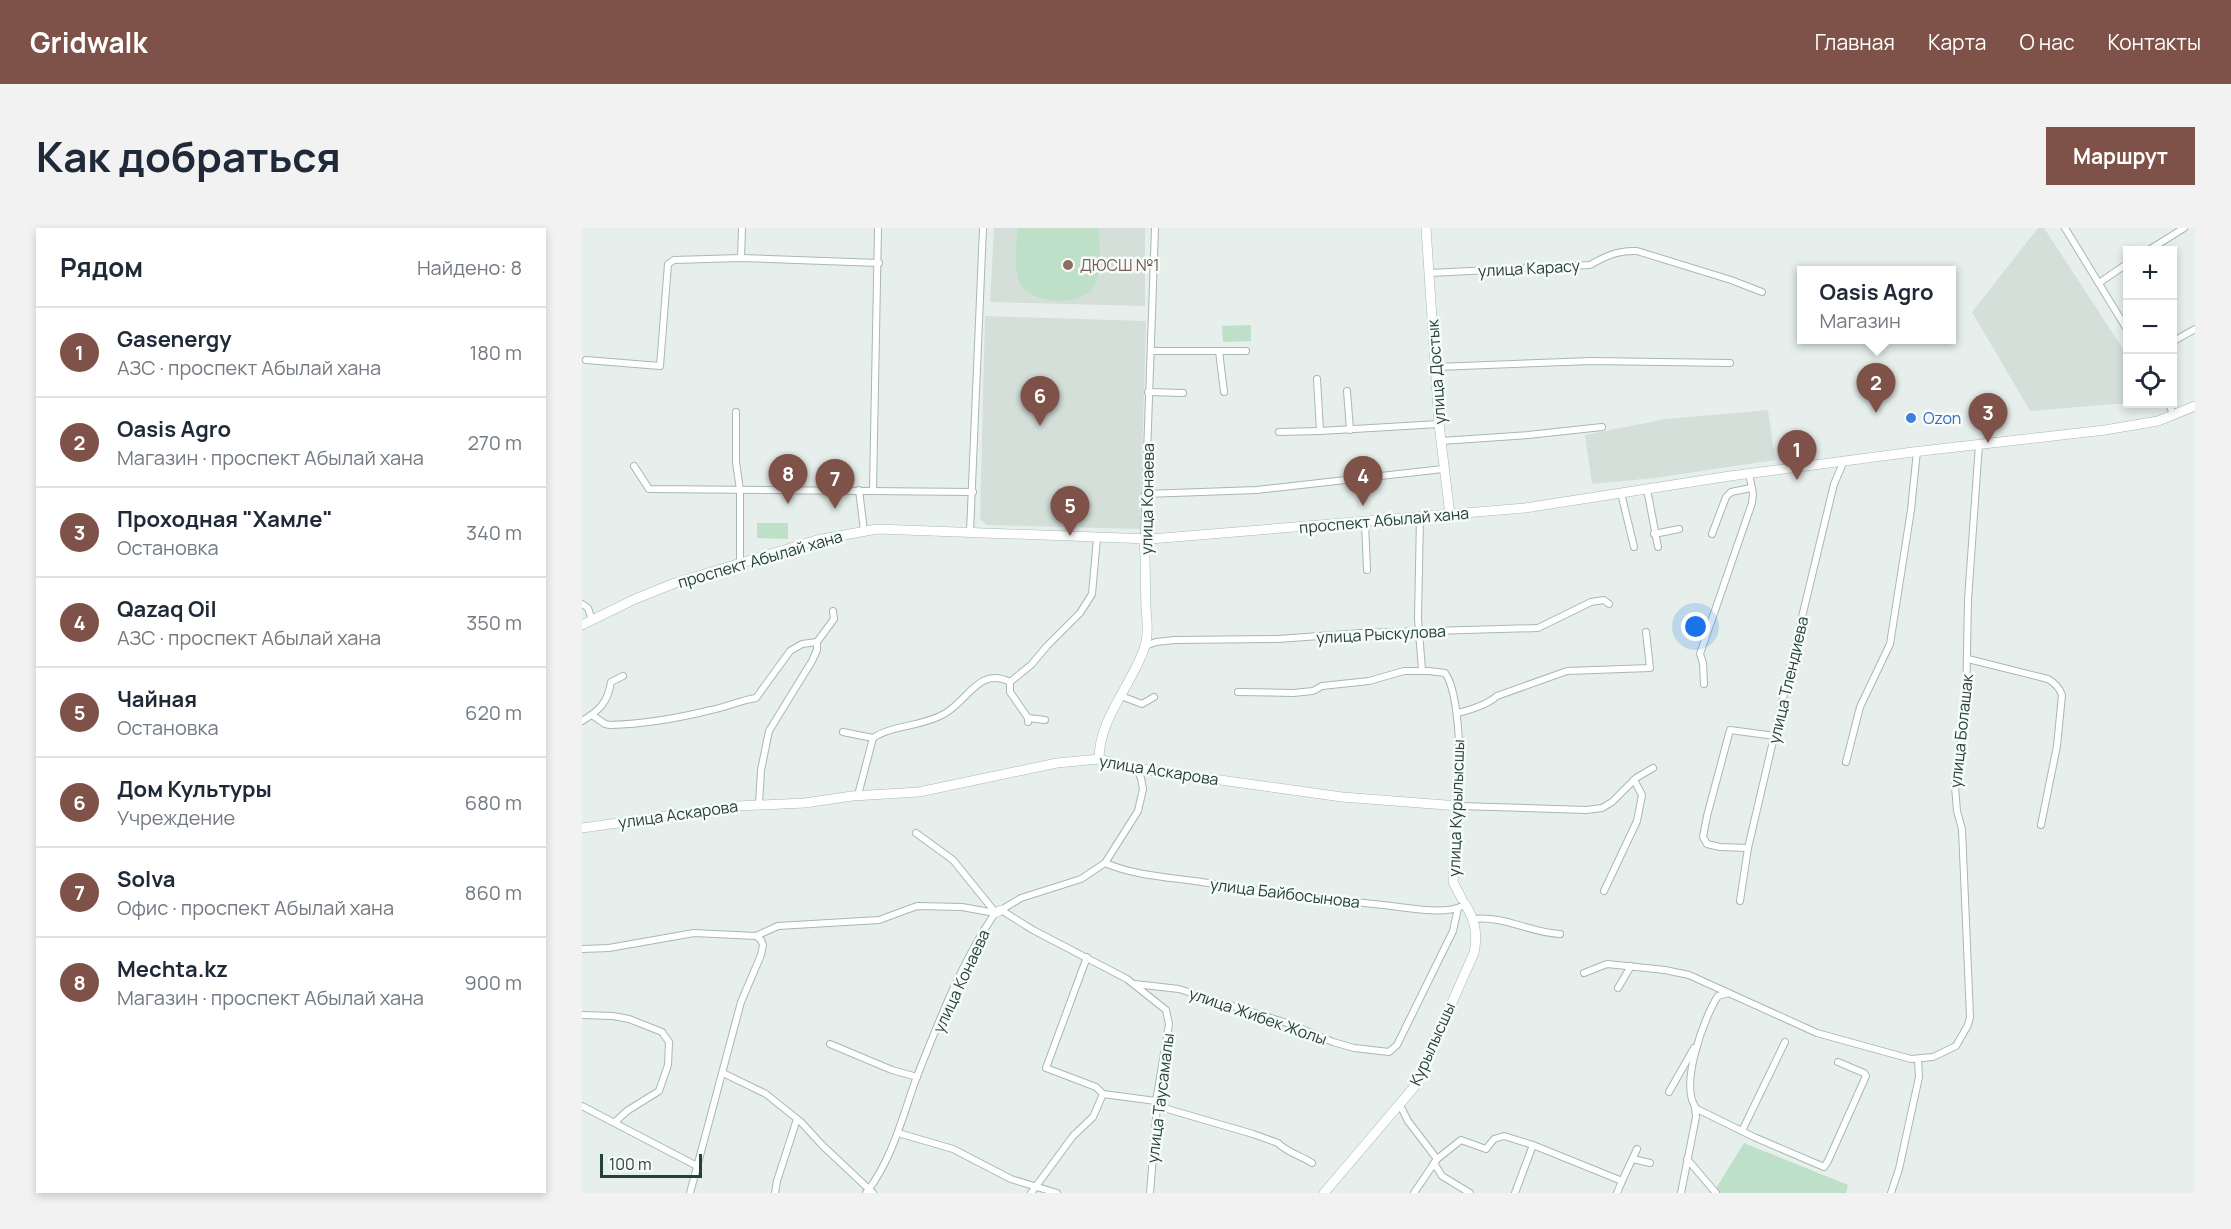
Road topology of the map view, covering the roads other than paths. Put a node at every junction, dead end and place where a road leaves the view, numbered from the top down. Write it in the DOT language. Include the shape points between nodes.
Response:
graph roads {
  1 [pos="741,228"];
  2 [pos="878,228"];
  3 [pos="983,228"];
  4 [pos="1155,228"];
  5 [pos="1426,228"];
  6 [pos="2065,228"];
  7 [pos="2184,228"];
  8 [pos="2155,246"];
  9 [pos="741,258"];
  10 [pos="879,263"];
  11 [pos="2123,266"];
  12 [pos="1430,273"];
  13 [pos="2099,283"];
  14 [pos="1762,292"];
  15 [pos="2123,324"];
  16 [pos="2195,329"];
  17 [pos="2177,339"];
  18 [pos="1151,351"];
  19 [pos="1219,351"];
  20 [pos="1246,351"];
  21 [pos="586,360"];
  22 [pos="1730,363"];
  23 [pos="1436,367"];
  24 [pos="1317,379"];
  25 [pos="1347,391"];
  26 [pos="1148,392"];
  27 [pos="1224,392"];
  28 [pos="1183,393"];
  29 [pos="2195,406"];
  30 [pos="2171,408"];
  31 [pos="736,412"];
  32 [pos="2173,414"];
  33 [pos="1439,424"];
  34 [pos="1602,427"];
  35 [pos="1350,430"];
  36 [pos="1320,431"];
  37 [pos="1279,432"];
  38 [pos="1441,441"];
  39 [pos="1979,444"];
  40 [pos="1917,451"];
  41 [pos="1844,461"];
  42 [pos="634,466"];
  43 [pos="1443,469"];
  44 [pos="1749,473"];
  45 [pos="1751,488"];
  46 [pos="1647,489"];
  47 [pos="740,490"];
  48 [pos="859,490"];
  49 [pos="873,490"];
  50 [pos="974,492"];
  51 [pos="1621,493"];
  52 [pos="1145,494"];
  53 [pos="1450,515"];
  54 [pos="1420,517"];
  55 [pos="1365,522"];
  56 [pos="1679,529"];
  57 [pos="864,531"];
  58 [pos="970,532"];
  59 [pos="1654,534"];
  60 [pos="1712,534"];
  61 [pos="1097,538"];
  62 [pos="1144,539"];
  63 [pos="1648,545"];
  64 [pos="1634,547"];
  65 [pos="740,563"];
  66 [pos="1367,570"];
  67 [pos="1609,603"];
  68 [pos="582,604"];
  69 [pos="834,610"];
  70 [pos="592,620"];
  71 [pos="582,625"];
  72 [pos="1420,630"];
  73 [pos="1646,632"];
  74 [pos="817,642"];
  75 [pos="1145,646"];
  76 [pos="1968,659"];
  77 [pos="1422,670"];
  78 [pos="623,676"];
  79 [pos="1010,682"];
  80 [pos="1704,684"];
  81 [pos="1239,693"];
  82 [pos="1121,696"];
  83 [pos="1154,697"];
  84 [pos="1457,713"];
  85 [pos="592,715"];
  86 [pos="1045,720"];
  87 [pos="582,721"];
  88 [pos="843,732"];
  89 [pos="1775,736"];
  90 [pos="873,738"];
  91 [pos="1099,759"];
  92 [pos="1846,762"];
  93 [pos="1135,768"];
  94 [pos="1653,768"];
  95 [pos="1634,780"];
  96 [pos="858,795"];
  97 [pos="759,804"];
  98 [pos="1459,806"];
  99 [pos="2041,825"];
  100 [pos="582,828"];
  101 [pos="916,833"];
  102 [pos="1748,848"];
  103 [pos="1105,863"];
  104 [pos="1605,891"];
  105 [pos="1740,901"];
  106 [pos="1462,904"];
  107 [pos="998,911"];
  108 [pos="1473,919"];
  109 [pos="1560,934"];
  110 [pos="756,936"];
  111 [pos="1476,939"];
  112 [pos="582,949"];
  113 [pos="1087,957"];
  114 [pos="1631,966"];
  115 [pos="1584,973"];
  116 [pos="1134,984"];
  117 [pos="1618,988"];
  118 [pos="1730,992"];
  119 [pos="582,1015"];
  120 [pos="1698,1041"];
  121 [pos="1785,1042"];
  122 [pos="830,1044"];
  123 [pos="1918,1059"];
  124 [pos="1838,1062"];
  125 [pos="723,1073"];
  126 [pos="917,1077"];
  127 [pos="1669,1092"];
  128 [pos="1103,1094"];
  129 [pos="1157,1103"];
  130 [pos="1400,1105"];
  131 [pos="582,1106"];
  132 [pos="1695,1107"];
  133 [pos="797,1119"];
  134 [pos="615,1122"];
  135 [pos="1742,1131"];
  136 [pos="898,1133"];
  137 [pos="1533,1145"];
  138 [pos="1637,1149"];
  139 [pos="1633,1159"];
  140 [pos="1687,1160"];
  141 [pos="1436,1161"];
  142 [pos="1312,1163"];
  143 [pos="1650,1163"];
  144 [pos="697,1166"];
  145 [pos="1622,1182"];
  146 [pos="1033,1190"];
  147 [pos="869,1192"];
  148 [pos="690,1193"];
  149 [pos="775,1193"];
  150 [pos="1057,1193"];
  151 [pos="1150,1193"];
  152 [pos="1324,1193"];
  153 [pos="1414,1193"];
  154 [pos="1470,1193"];
  155 [pos="1515,1193"];
  156 [pos="1617,1193"];
  157 [pos="1681,1193"];
  158 [pos="1716,1193"];
  159 [pos="1891,1193"];
  1 -- 9 [label="street"];
  2 -- 10 [label="street"];
  3 -- 50 [label="street"];
  4 -- 18 [label="street, улица Конаева"];
  5 -- 12 [label="street, улица Достык"];
  6 -- 13 [label="street"];
  7 -- 8 [label="street"];
  9 -- 10 [label="street"];
  9 -- 21 [label="street" via="681,258 668,264 660,366"];
  10 -- 49 [label="street"];
  11 -- 13 [label="street"];
  12 -- 14 [label="street, улица Карасу" via="1590,265 1612,253 1630,250"];
  12 -- 23 [label="street, улица Достык"];
  13 -- 15 [label="street"];
  16 -- 17 [label="street"];
  18 -- 19 [label="street"];
  18 -- 26 [label="street, улица Конаева"];
  19 -- 20 [label="street"];
  19 -- 27 [label="street"];
  22 -- 23 [label="street" via="1592,361"];
  23 -- 33 [label="street, улица Достык"];
  24 -- 36 [label="street"];
  25 -- 35 [label="street"];
  26 -- 28 [label="street"];
  26 -- 52 [label="street, улица Конаева"];
  29 -- 32 [label="street, проспект Абылай хана"];
  30 -- 32 [label="street"];
  31 -- 47 [label="street"];
  32 -- 39 [label="street, проспект Абылай хана" via="2157,421 2105,430"];
  33 -- 35 [label="street"];
  33 -- 38 [label="street, улица Достык"];
  34 -- 38 [label="street"];
  35 -- 36 [label="street"];
  36 -- 37 [label="street"];
  38 -- 43 [label="street, улица Достык"];
  39 -- 40 [label="street, проспект Абылай хана"];
  39 -- 76 [label="street, улица Болашак" via="1968,600"];
  40 -- 41 [label="street, проспект Абылай хана"];
  40 -- 92 [label="street" via="1890,644 1860,707"];
  41 -- 44 [label="street, проспект Абылай хана"];
  41 -- 89 [label="street, улица Тлендиева" via="1834,484"];
  42 -- 47 [label="street" via="649,489"];
  43 -- 52 [label="street" via="1257,490"];
  43 -- 53 [label="street, улица Достык"];
  44 -- 45 [label="street"];
  44 -- 46 [label="street, проспект Абылай хана"];
  45 -- 60 [label="street" via="1731,492 1726,497"];
  45 -- 80 [label="street" via="1752,502 1700,654"];
  46 -- 51 [label="street, проспект Абылай хана"];
  46 -- 59 [label="street"];
  47 -- 48 [label="street"];
  47 -- 65 [label="street"];
  48 -- 49 [label="street"];
  48 -- 57 [label="street"];
  49 -- 50 [label="street"];
  50 -- 58 [label="street"];
  51 -- 53 [label="street, проспект Абылай хана"];
  51 -- 64 [label="street"];
  52 -- 62 [label="street, улица Конаева"];
  53 -- 54 [label="street, проспект Абылай хана"];
  54 -- 55 [label="street, проспект Абылай хана"];
  54 -- 72 [label="street"];
  55 -- 62 [label="street, проспект Абылай хана"];
  55 -- 66 [label="street"];
  56 -- 59 [label="street"];
  57 -- 58 [label="street, проспект Абылай хана"];
  57 -- 65 [label="street, проспект Абылай хана" via="817,540"];
  58 -- 61 [label="street, проспект Абылай хана"];
  59 -- 63 [label="street" via="1657,545"];
  61 -- 62 [label="street, проспект Абылай хана"];
  61 -- 79 [label="street" via="1092,594 1080,613"];
  62 -- 75 [label="street, улица Конаева" via="1148,620"];
  65 -- 70 [label="street, проспект Абылай хана" via="675,583"];
  67 -- 72 [label="street, улица Рыскулова" via="1591,602 1538,628"];
  68 -- 70 [label="street"];
  69 -- 74 [label="street" via="834,619"];
  70 -- 71 [label="street, проспект Абылай хана"];
  72 -- 75 [label="street, улица Рыскулова" via="1278,639 1175,640"];
  72 -- 77 [label="street"];
  73 -- 84 [label="street" via="1650,668 1567,671"];
  74 -- 85 [label="street" via="790,651 756,698 706,712 643,722 605,724"];
  74 -- 97 [label="street" via="812,662 769,731"];
  75 -- 82 [label="street, улица Конаева"];
  76 -- 99 [label="street" via="2048,679 2061,691 2056,746"];
  76 -- 123 [label="street, улица Болашак" via="1955,787 1962,829 1970,1017 1956,1046"];
  77 -- 81 [label="street" via="1393,672 1369,681 1322,686 1313,691"];
  77 -- 84 [label="street, улица Курылысшы" via="1445,673"];
  78 -- 85 [label="street" via="611,682 607,700"];
  79 -- 86 [label="street" via="1010,692 1028,720"];
  79 -- 90 [label="street" via="1000,677 989,678 945,714"];
  82 -- 83 [label="street" via="1142,704"];
  82 -- 91 [label="street, улица Конаева" via="1103,734"];
  84 -- 98 [label="street, улица Курылысшы"];
  85 -- 87 [label="street"];
  88 -- 90 [label="street"];
  89 -- 102 [label="street, улица Тлендиева"];
  89 -- 102 [label="street" via="1730,730 1707,816 1703,837 1707,844"];
  90 -- 96 [label="street"];
  91 -- 93 [label="street, улица Аскарова"];
  91 -- 96 [label="street, улица Аскарова" via="1057,763 919,792"];
  93 -- 98 [label="street, улица Аскарова" via="1352,798"];
  93 -- 103 [label="street, улица Конаева" via="1143,789 1138,811"];
  94 -- 95 [label="street, улица Аскарова"];
  95 -- 98 [label="street, улица Аскарова" via="1602,808"];
  95 -- 104 [label="street" via="1642,795 1637,821"];
  96 -- 97 [label="street, улица Аскарова" via="805,803"];
  97 -- 100 [label="street, улица Аскарова"];
  98 -- 106 [label="street, улица Курылысшы" via="1452,882"];
  101 -- 107 [label="street" via="953,861"];
  102 -- 105 [label="street, улица Тлендиева"];
  103 -- 106 [label="street, улица Байбосынова" via="1266,892 1417,908"];
  103 -- 107 [label="street, улица Конаева" via="1081,879 1021,898"];
  106 -- 108 [label="street, улица Курылысшы"];
  106 -- 116 [label="street, улица Жибек Жолы" via="1453,931 1397,1045 1389,1052 1354,1048 1179,989"];
  107 -- 110 [label="street, улица Жибек Жолы" via="917,906 879,920 778,926"];
  107 -- 113 [label="street, улица Жибек Жолы"];
  107 -- 126 [label="street, улица Конаева" via="978,937"];
  108 -- 109 [label="street" via="1498,919 1526,929"];
  108 -- 111 [label="street, улица Курылысшы"];
  110 -- 112 [label="street, улица Жибек Жолы" via="694,933"];
  110 -- 125 [label="street" via="763,945 761,955 741,1002"];
  111 -- 130 [label="street, Курылысшы" via="1474,953 1431,1053 1415,1086"];
  113 -- 116 [label="street, улица Жибек Жолы"];
  113 -- 128 [label="street" via="1046,1068 1096,1087"];
  114 -- 115 [label="street" via="1607,964"];
  114 -- 117 [label="street"];
  114 -- 118 [label="street" via="1689,975"];
  116 -- 129 [label="street, улица Таусамалы" via="1166,1010 1169,1017"];
  118 -- 120 [label="street" via="1718,996 1710,1007"];
  118 -- 123 [label="street" via="1817,1033"];
  119 -- 134 [label="street" via="629,1019 662,1032 669,1042 668,1065 659,1091"];
  120 -- 127 [label="street"];
  120 -- 132 [label="street" via="1690,1092"];
  121 -- 135 [label="street"];
  122 -- 126 [label="street"];
  123 -- 159 [label="street" via="1919,1077"];
  124 -- 135 [label="street" via="1866,1076 1824,1167"];
  125 -- 133 [label="street" via="766,1094"];
  125 -- 144 [label="street"];
  126 -- 136 [label="street, улица Конаева"];
  128 -- 129 [label="street"];
  128 -- 146 [label="street" via="1093,1117 1073,1136"];
  129 -- 142 [label="street" via="1278,1143"];
  129 -- 151 [label="street, улица Таусамалы"];
  130 -- 141 [label="street"];
  130 -- 152 [label="street, Курылысшы"];
  131 -- 134 [label="street"];
  132 -- 135 [label="street"];
  132 -- 140 [label="street"];
  133 -- 147 [label="street"];
  133 -- 149 [label="street"];
  134 -- 144 [label="street"];
  136 -- 146 [label="street" via="953,1149"];
  136 -- 147 [label="street, улица Конаева"];
  137 -- 141 [label="street" via="1504,1136 1494,1139 1486,1149 1461,1140"];
  137 -- 145 [label="street"];
  137 -- 155 [label="street"];
  138 -- 139 [label="street"];
  139 -- 143 [label="street"];
  139 -- 145 [label="street"];
  140 -- 157 [label="street"];
  140 -- 158 [label="street"];
  141 -- 153 [label="street"];
  141 -- 154 [label="street" via="1442,1176"];
  144 -- 148 [label="street"];
  145 -- 156 [label="street"];
  146 -- 150 [label="street"];
}
